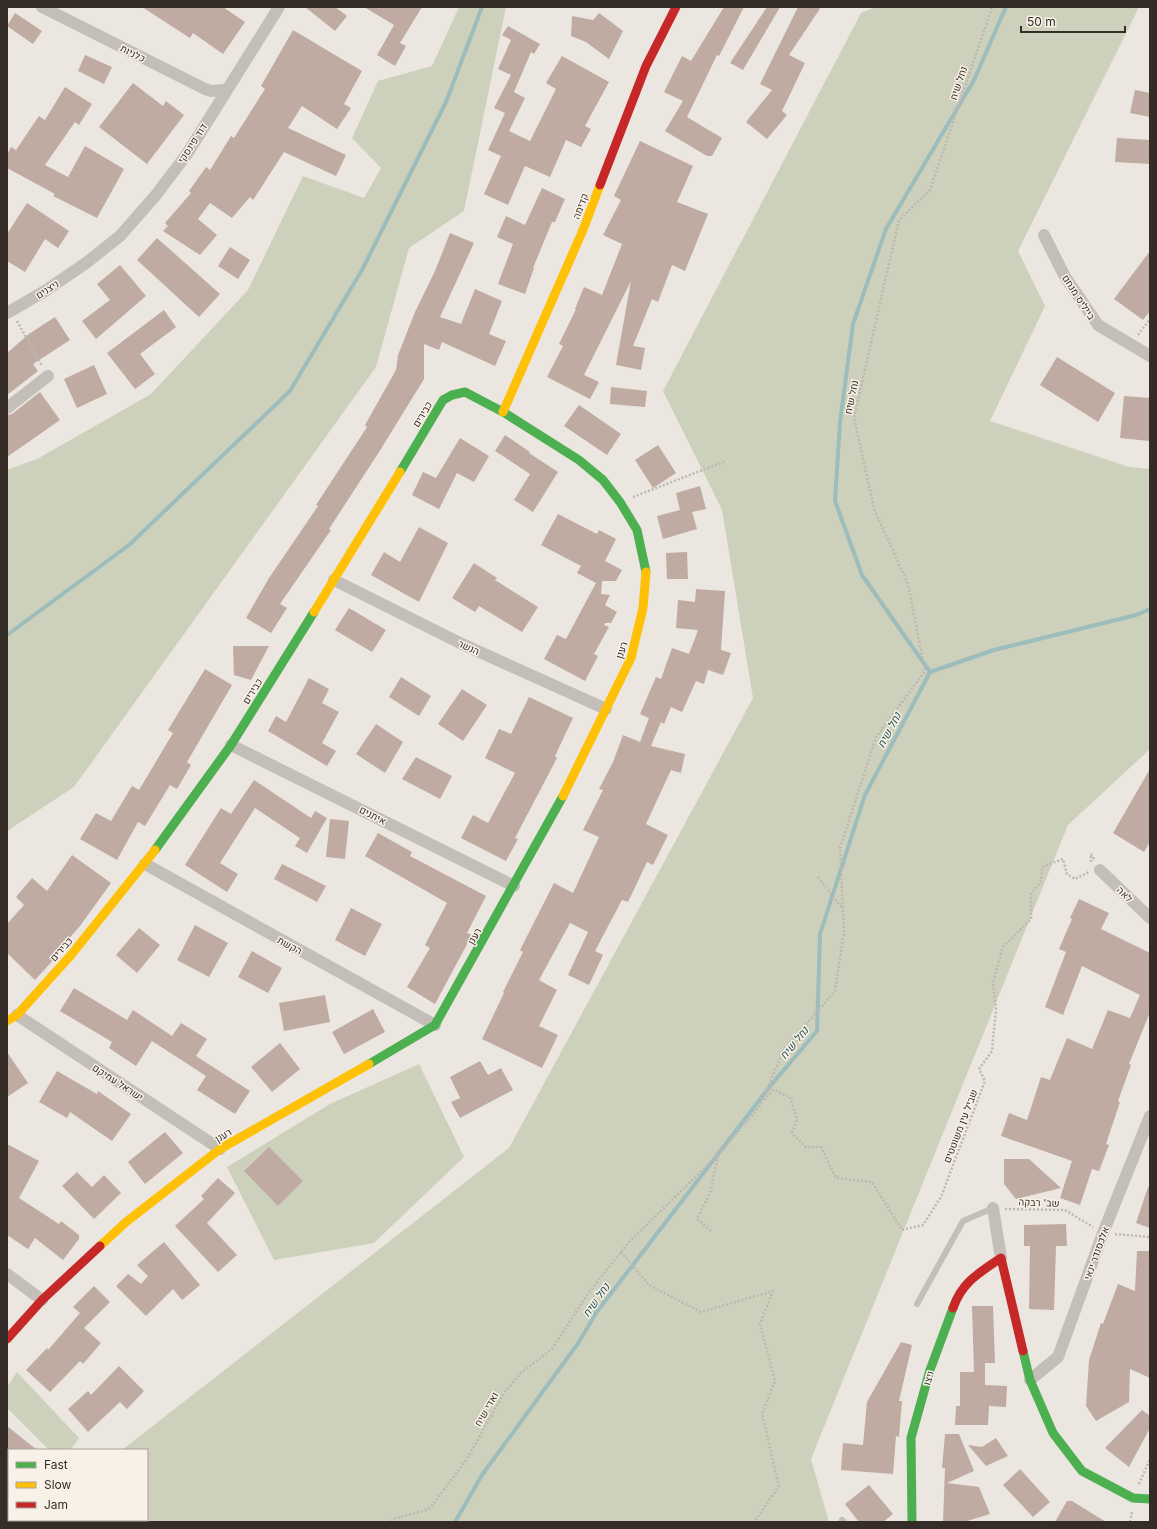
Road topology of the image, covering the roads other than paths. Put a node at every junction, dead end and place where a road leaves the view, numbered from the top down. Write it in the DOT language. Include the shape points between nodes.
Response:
graph roads {
  1 [pos="42,7"];
  2 [pos="279,7"];
  3 [pos="676,7"];
  4 [pos="226,90"];
  5 [pos="1044,235"];
  6 [pos="86,263"];
  7 [pos="9,312"];
  8 [pos="1150,356"];
  9 [pos="48,376"];
  10 [pos="7,408"];
  11 [pos="503,412"];
  12 [pos="334,580"];
  13 [pos="606,709"];
  14 [pos="231,745"];
  15 [pos="145,864"];
  16 [pos="1100,870"];
  17 [pos="514,886"];
  18 [pos="1150,918"];
  19 [pos="12,1018"];
  20 [pos="435,1025"];
  21 [pos="1150,1116"];
  22 [pos="220,1149"];
  23 [pos="993,1208"];
  24 [pos="1001,1258"];
  25 [pos="7,1274"];
  26 [pos="42,1300"];
  27 [pos="917,1304"];
  28 [pos="7,1339"];
  29 [pos="1030,1380"];
  30 [pos="1150,1499"];
  31 [pos="912,1522"];
  1 -- 4 [label="street, כלניות" via="205,90"];
  2 -- 4 [label="street, דוד פינסקי"];
  3 -- 11 [label="street, קדימה" via="646,66 583,230"];
  4 -- 6 [label="street, דוד פינסקי" via="187,154 156,195 120,236"];
  5 -- 8 [label="street, בייליס מנחם" via="1064,275 1098,325"];
  6 -- 7 [label="street, ניצנים"];
  9 -- 10 [label="street"];
  11 -- 12 [label="street, כבירים" via="465,392 443,400"];
  11 -- 13 [label="street, רענן" via="579,460 604,480 637,530 646,567 643,608 631,658"];
  12 -- 13 [label="street, הנשר" via="462,644"];
  12 -- 14 [label="street, כבירים"];
  13 -- 17 [label="street, רענן" via="561,800"];
  14 -- 15 [label="street, כבירים"];
  14 -- 17 [label="street, איתנים"];
  15 -- 19 [label="street, כבירים" via="71,955"];
  15 -- 20 [label="street, הקשת"];
  16 -- 18 [label="street, לאה"];
  17 -- 20 [label="street, רענן"];
  19 -- 22 [label="street, ישראל עמיקם"];
  20 -- 22 [label="street, רענן"];
  21 -- 29 [label="street, אלכסנדר ינאי" via="1103,1233 1058,1357"];
  22 -- 26 [label="street, רענן" via="126,1222"];
  23 -- 24 [label="street"];
  23 -- 27 [label="lane" via="963,1221"];
  24 -- 29 [label="street"];
  24 -- 31 [label="street, ויצו" via="971,1278 956,1299 930,1370 911,1438"];
  25 -- 26 [label="street"];
  26 -- 28 [label="street, רענן"];
  29 -- 30 [label="street" via="1053,1434 1082,1471 1133,1498"];
}
